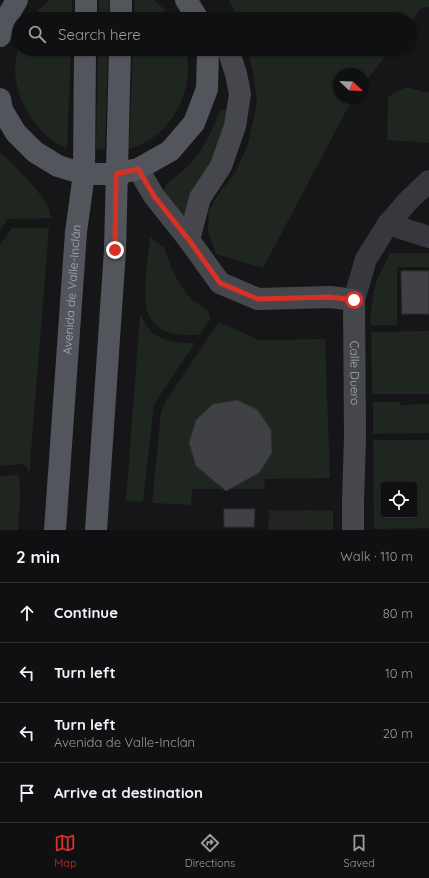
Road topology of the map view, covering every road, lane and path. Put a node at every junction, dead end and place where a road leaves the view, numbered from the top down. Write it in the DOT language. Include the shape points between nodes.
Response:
graph roads {
  1 [pos="17,0"];
  2 [pos="86,0"];
  3 [pos="121,0"];
  4 [pos="86,12"];
  5 [pos="121,12"];
  6 [pos="0,36"];
  7 [pos="85,56"];
  8 [pos="120,56"];
  9 [pos="208,56"];
  10 [pos="230,56"];
  11 [pos="0,99"];
  12 [pos="138,169"];
  13 [pos="84,174"];
  14 [pos="116,174"];
  15 [pos="429,181"];
  16 [pos="388,224"];
  17 [pos="429,237"];
  18 [pos="189,240"];
  19 [pos="354,300"];
  20 [pos="55,530"];
  21 [pos="96,530"];
  22 [pos="353,530"];
  1 -- 6 [label="main road" via="2,26"];
  2 -- 4 [label="main road"];
  3 -- 5 [label="main road"];
  7 -- 13 [label="main road, Avenida de Valle-Inclán"];
  8 -- 14 [label="main road"];
  9 -- 12 [label="main road" via="207,89 194,123 170,151"];
  10 -- 18 [label="street" via="240,94 234,126 221,166 200,198"];
  11 -- 13 [label="main road" via="2,110 16,133 35,152 58,166"];
  12 -- 14 [label="main road"];
  12 -- 18 [label="street" via="154,196"];
  13 -- 14 [label="main road"];
  13 -- 20 [label="main road, Avenida de Valle-Inclán" via="76,232"];
  14 -- 21 [label="main road" via="115,250"];
  15 -- 16 [label="street, Calle Duero"];
  16 -- 17 [label="street"];
  16 -- 19 [label="street, Calle Duero" via="366,259"];
  18 -- 19 [label="street" via="220,283 258,299 330,297"];
  19 -- 22 [label="street, Calle Duero"];
}
